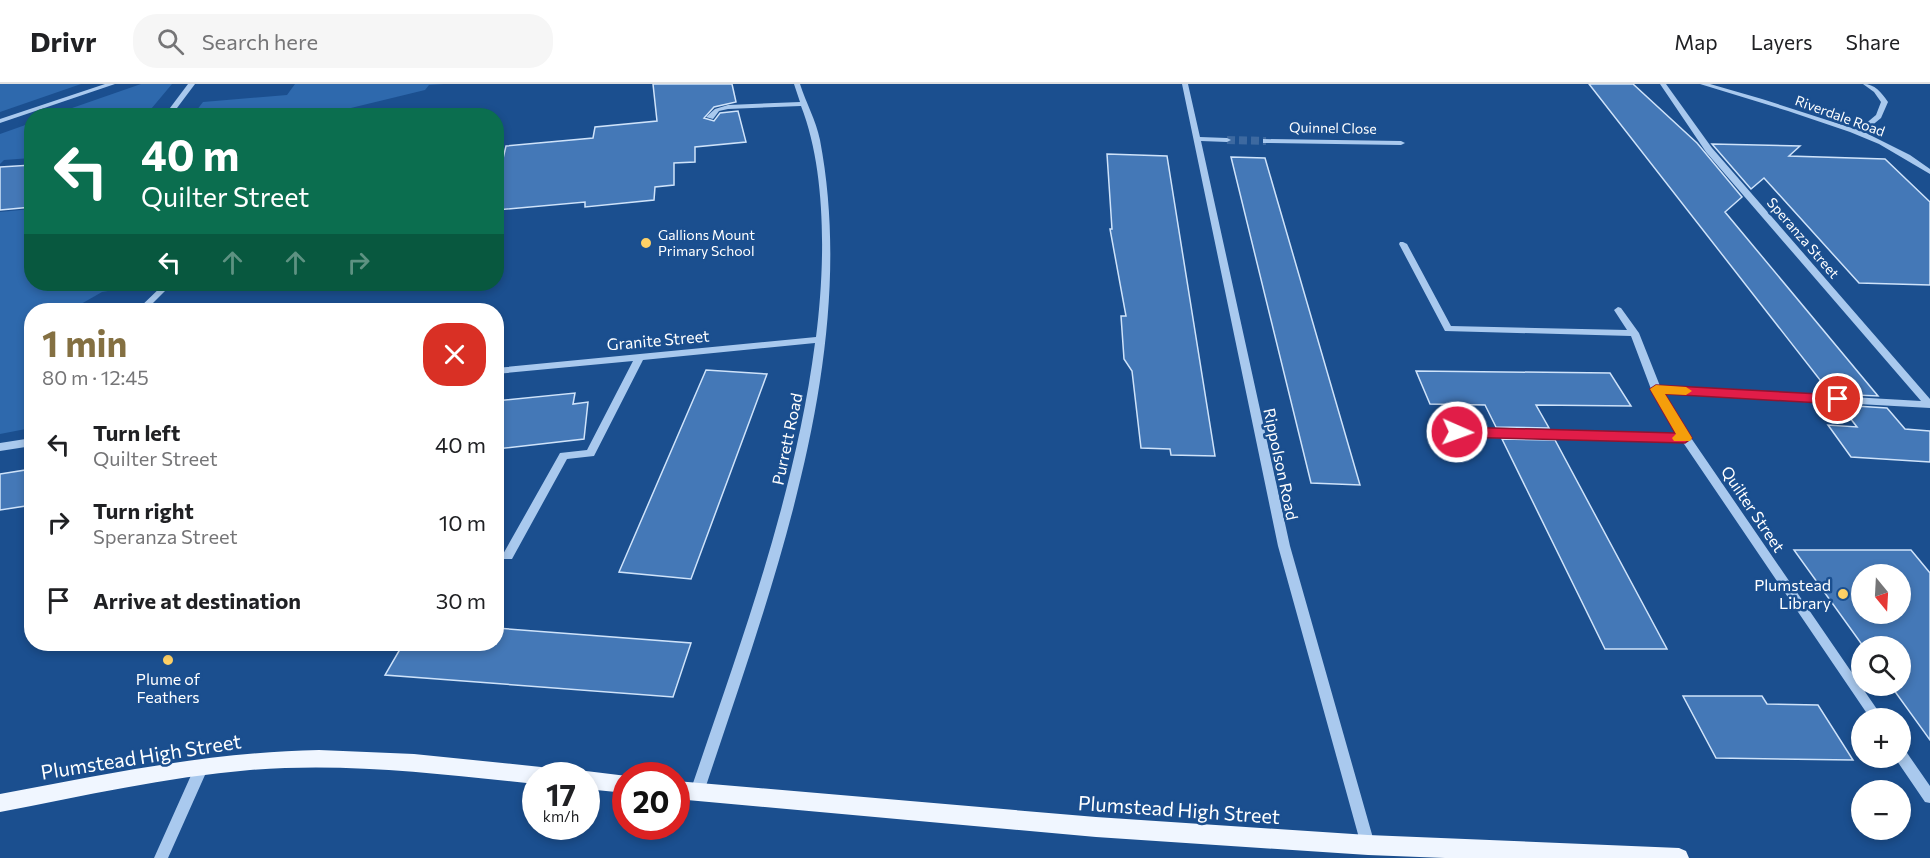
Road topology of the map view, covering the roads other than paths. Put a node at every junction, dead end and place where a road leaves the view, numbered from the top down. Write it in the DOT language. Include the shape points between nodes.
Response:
graph roads {
  1 [pos="112,84"];
  2 [pos="192,84"];
  3 [pos="796,84"];
  4 [pos="1185,84"];
  5 [pos="1663,84"];
  6 [pos="1703,84"];
  7 [pos="1866,84"];
  8 [pos="104,85"];
  9 [pos="803,104"];
  10 [pos="38,108"];
  11 [pos="173,108"];
  12 [pos="24,113"];
  13 [pos="710,117"];
  14 [pos="0,121"];
  15 [pos="1858,133"];
  16 [pos="1196,139"];
  17 [pos="1227,140"];
  18 [pos="1266,141"];
  19 [pos="1401,143"];
  20 [pos="1930,172"];
  21 [pos="1403,244"];
  22 [pos="161,291"];
  23 [pos="148,303"];
  24 [pos="1618,310"];
  25 [pos="1634,333"];
  26 [pos="821,339"];
  27 [pos="640,356"];
  28 [pos="504,369"];
  29 [pos="1656,389"];
  30 [pos="1930,405"];
  31 [pos="1457,432"];
  32 [pos="1685,438"];
  33 [pos="24,443"];
  34 [pos="0,447"];
  35 [pos="508,556"];
  36 [pos="1869,708"];
  37 [pos="202,766"];
  38 [pos="1910,768"];
  39 [pos="522,774"];
  40 [pos="690,791"];
  41 [pos="697,792"];
  42 [pos="1930,797"];
  43 [pos="0,803"];
  44 [pos="1368,845"];
  45 [pos="1607,856"];
  46 [pos="161,858"];
  47 [pos="1679,858"];
  1 -- 8 [label="street"];
  2 -- 11 [label="street"];
  3 -- 9 [label="street, Purrett Road"];
  4 -- 16 [label="street, Rippolson Road"];
  5 -- 30 [label="street, Speranza Street" via="1709,150"];
  6 -- 15 [label="street, Riverdale Road"];
  7 -- 15 [label="street" via="1885,102 1874,122"];
  8 -- 10 [label="street"];
  9 -- 13 [label="street" via="728,107"];
  9 -- 26 [label="street, Purrett Road" via="815,137 822,176 826,246"];
  12 -- 14 [label="street"];
  15 -- 20 [label="street, Riverdale Road" via="1904,153"];
  16 -- 17 [label="street"];
  16 -- 44 [label="street, Rippolson Road" via="1284,546"];
  18 -- 19 [label="street, Quinnel Close"];
  21 -- 25 [label="street" via="1448,329"];
  22 -- 23 [label="street"];
  24 -- 25 [label="street, Quilter Street"];
  25 -- 29 [label="street, Quilter Street"];
  26 -- 27 [label="street, Granite Street"];
  26 -- 41 [label="street, Purrett Road" via="789,500"];
  27 -- 28 [label="street, Granite Street"];
  27 -- 35 [label="street" via="590,453 564,456"];
  29 -- 30 [label="street, Speranza Street"];
  29 -- 32 [label="street, Quilter Street"];
  31 -- 32 [label="street"];
  32 -- 36 [label="street, Quilter Street"];
  33 -- 34 [label="street"];
  37 -- 39 [label="main road, Plumstead High Street" via="287,759 382,759"];
  37 -- 43 [label="main road, Plumstead High Street"];
  37 -- 46 [label="street"];
  38 -- 42 [label="street"];
  40 -- 41 [label="main road, Plumstead High Street"];
  41 -- 44 [label="main road, Plumstead High Street" via="1072,825"];
  44 -- 45 [label="main road, Plumstead High Street"];
  45 -- 47 [label="main road, Plumstead High Street"];
}
